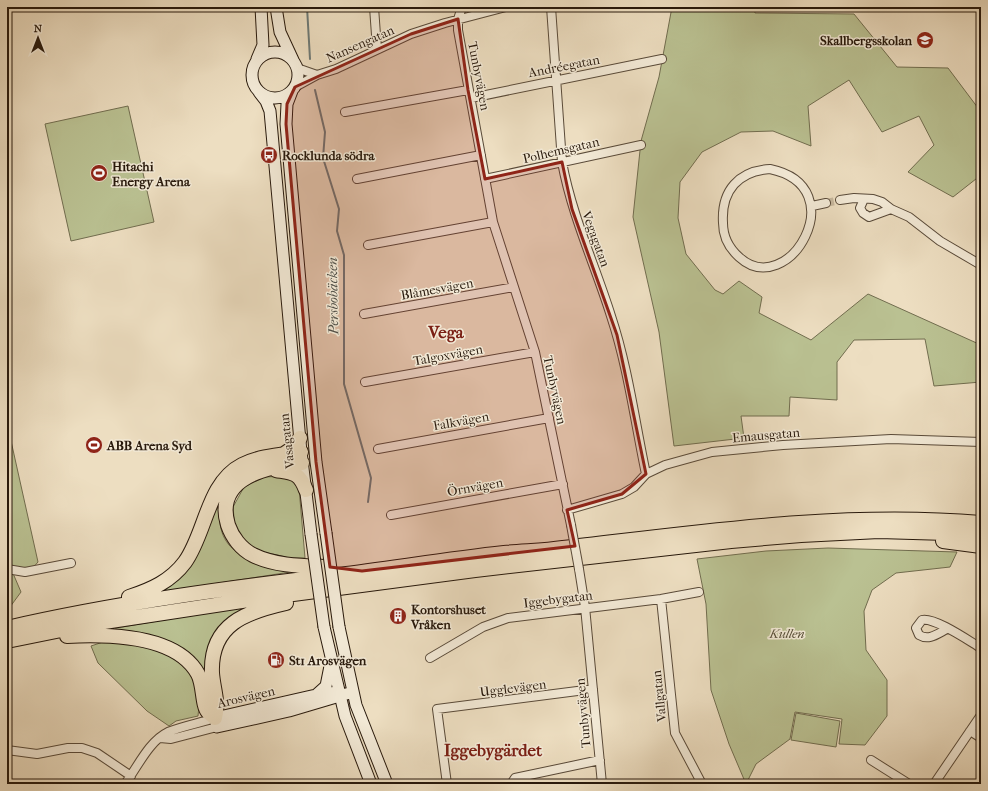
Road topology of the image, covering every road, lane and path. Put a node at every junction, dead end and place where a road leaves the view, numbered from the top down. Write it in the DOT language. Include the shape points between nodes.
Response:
graph roads {
  1 [pos="261,7"];
  2 [pos="276,7"];
  3 [pos="374,7"];
  4 [pos="462,7"];
  5 [pos="506,7"];
  6 [pos="551,7"];
  7 [pos="458,19"];
  8 [pos="376,49"];
  9 [pos="662,59"];
  10 [pos="256,61"];
  11 [pos="295,64"];
  12 [pos="317,75"];
  13 [pos="555,80"];
  14 [pos="294,89"];
  15 [pos="468,90"];
  16 [pos="259,92"];
  17 [pos="471,98"];
  18 [pos="345,112"];
  19 [pos="641,145"];
  20 [pos="481,155"];
  21 [pos="562,162"];
  22 [pos="357,178"];
  23 [pos="486,179"];
  24 [pos="864,199"];
  25 [pos="840,200"];
  26 [pos="826,203"];
  27 [pos="812,206"];
  28 [pos="891,209"];
  29 [pos="493,222"];
  30 [pos="368,245"];
  31 [pos="981,265"];
  32 [pos="514,287"];
  33 [pos="364,314"];
  34 [pos="535,352"];
  35 [pos="365,382"];
  36 [pos="548,418"];
  37 [pos="981,442"];
  38 [pos="378,449"];
  39 [pos="305,453"];
  40 [pos="270,467"];
  41 [pos="646,474"];
  42 [pos="562,484"];
  43 [pos="306,490"];
  44 [pos="568,510"];
  45 [pos="981,513"];
  46 [pos="391,515"];
  47 [pos="912,519"];
  48 [pos="981,523"];
  49 [pos="879,531"];
  50 [pos="981,534"];
  51 [pos="981,546"];
  52 [pos="72,564"];
  53 [pos="7,569"];
  54 [pos="362,571"];
  55 [pos="344,588"];
  56 [pos="699,592"];
  57 [pos="661,600"];
  58 [pos="585,607"];
  59 [pos="95,619"];
  60 [pos="69,622"];
  61 [pos="947,629"];
  62 [pos="9,636"];
  63 [pos="981,648"];
  64 [pos="430,658"];
  65 [pos="331,659"];
  66 [pos="593,689"];
  67 [pos="353,692"];
  68 [pos="316,695"];
  69 [pos="340,695"];
  70 [pos="309,705"];
  71 [pos="981,715"];
  72 [pos="345,716"];
  73 [pos="216,723"];
  74 [pos="970,731"];
  75 [pos="981,738"];
  76 [pos="7,750"];
  77 [pos="600,760"];
  78 [pos="871,760"];
  79 [pos="131,776"];
  80 [pos="125,784"];
  81 [pos="371,784"];
  82 [pos="387,784"];
  83 [pos="447,784"];
  84 [pos="511,784"];
  85 [pos="602,784"];
  86 [pos="702,784"];
  87 [pos="909,784"];
  88 [pos="934,784"];
  1 -- 10 [label="street" via="263,45"];
  2 -- 11 [label="street" via="280,32"];
  3 -- 8 [label="street"];
  4 -- 7 [label="street, Tunbyvägen"];
  5 -- 7 [label="street, Nansengatan"];
  6 -- 13 [label="street, Vegagatan"];
  7 -- 8 [label="street, Nansengatan" via="411,34"];
  7 -- 15 [label="street, Tunbyvägen" via="457,29"];
  8 -- 12 [label="street, Nansengatan" via="336,69"];
  9 -- 13 [label="street, Andréegatan"];
  10 -- 11 [label="street" via="264,54 274,52 285,54"];
  10 -- 16 [label="street" via="252,77"];
  11 -- 12 [label="street, Nansengatan"];
  11 -- 14 [label="street" via="298,77"];
  12 -- 14 [label="street, Nansengatan"];
  13 -- 17 [label="street, Andréegatan"];
  13 -- 21 [label="street, Vegagatan"];
  14 -- 16 [label="street" via="285,96 276,98"];
  14 -- 39 [label="street, Vasagatan" via="287,104 286,124 315,450"];
  15 -- 17 [label="street, Tunbyvägen"];
  15 -- 18 [label="street"];
  16 -- 39 [label="street, Vasagatan" via="270,111"];
  17 -- 20 [label="street, Tunbyvägen"];
  19 -- 21 [label="street, Polhemsgatan"];
  20 -- 22 [label="street"];
  20 -- 23 [label="street, Tunbyvägen"];
  21 -- 23 [label="street, Polhemsgatan"];
  21 -- 41 [label="street, Vegagatan" via="572,209 616,335"];
  23 -- 29 [label="street, Tunbyvägen"];
  24 -- 25 [label="street"];
  24 -- 28 [label="street" via="882,202"];
  24 -- 28 [label="street" via="860,208 869,217"];
  26 -- 27 [label="street"];
  27 -- 27 [label="street" via="804,190 788,174 770,168 752,171 743,175 726,197 723,224 728,243 736,254 751,266 773,267 795,252 801,243 809,228"];
  28 -- 31 [label="street" via="909,217 940,241"];
  29 -- 30 [label="street"];
  29 -- 32 [label="street, Tunbyvägen"];
  32 -- 33 [label="street, Blåmesvägen"];
  32 -- 34 [label="street, Tunbyvägen"];
  34 -- 35 [label="street, Talgoxvägen"];
  34 -- 36 [label="street, Tunbyvägen"];
  36 -- 38 [label="street, Falkvägen"];
  36 -- 42 [label="street, Tunbyvägen"];
  37 -- 41 [label="street, Emausgatan" via="891,439 712,452 665,465"];
  39 -- 40 [label="highway"];
  39 -- 43 [label="street, Vasagatan"];
  39 -- 59 [label="highway" via="255,459 232,472 217,492 185,562 167,579"];
  39 -- 67 [label="street, Vasagatan, bridge" via="326,533 339,627"];
  40 -- 43 [label="highway" via="294,474 302,481"];
  40 -- 54 [label="highway" via="245,478 232,491 227,505 227,515 231,532 237,542 250,553 272,561 303,566 346,567"];
  41 -- 44 [label="street, Emausgatan" via="634,487 622,494"];
  42 -- 44 [label="street, Tunbyvägen"];
  42 -- 46 [label="street, Örnvägen"];
  43 -- 65 [label="street, Vasagatan, bridge" via="314,564"];
  44 -- 58 [label="street, Tunbyvägen, bridge"];
  45 -- 47 [label="highway" via="919,513"];
  47 -- 48 [label="highway"];
  47 -- 54 [label="highway" via="810,522 699,532"];
  49 -- 50 [label="highway"];
  49 -- 51 [label="highway" via="888,538"];
  49 -- 55 [label="highway" via="731,541 475,570"];
  52 -- 53 [label="street" via="25,572"];
  54 -- 59 [label="highway" via="152,600"];
  55 -- 59 [label="highway"];
  55 -- 73 [label="highway" via="254,612 227,628 217,643 213,656"];
  56 -- 57 [label="street, Iggebygatan"];
  57 -- 58 [label="street, Iggebygatan"];
  57 -- 86 [label="street, Vallgatan" via="675,733"];
  58 -- 64 [label="street, Iggebygatan" via="496,621 457,640"];
  58 -- 66 [label="street, Tunbyvägen"];
  59 -- 60 [label="highway"];
  59 -- 60 [label="highway"];
  59 -- 73 [label="highway" via="135,639 157,644 178,653 191,664 199,675 208,712"];
  60 -- 62 [label="highway"];
  60 -- 62 [label="highway" via="38,621"];
  61 -- 63 [label="street"];
  65 -- 68 [label="street" via="326,686"];
  65 -- 69 [label="street, Vasagatan"];
  66 -- 77 [label="street, Tunbyvägen"];
  66 -- 83 [label="street, Ugglevägen" via="437,709"];
  67 -- 69 [label="street, Arosvägen"];
  67 -- 82 [label="street, Vasagatan"];
  68 -- 69 [label="street, Arosvägen" via="329,692"];
  68 -- 73 [label="street, Arosvägen"];
  69 -- 70 [label="street, Arosvägen" via="338,698"];
  69 -- 72 [label="street, Vasagatan"];
  70 -- 72 [label="street" via="331,705"];
  70 -- 73 [label="street, Arosvägen"];
  71 -- 74 [label="street"];
  72 -- 81 [label="street, Vasagatan"];
  73 -- 79 [label="street, Arosvägen" via="168,733 151,748"];
  74 -- 75 [label="street"];
  74 -- 88 [label="street"];
  76 -- 79 [label="street" via="37,754 82,748 97,753"];
  77 -- 84 [label="street" via="514,778"];
  77 -- 85 [label="street, Tunbyvägen"];
  78 -- 87 [label="street"];
  79 -- 80 [label="street, Arosvägen"];
}
